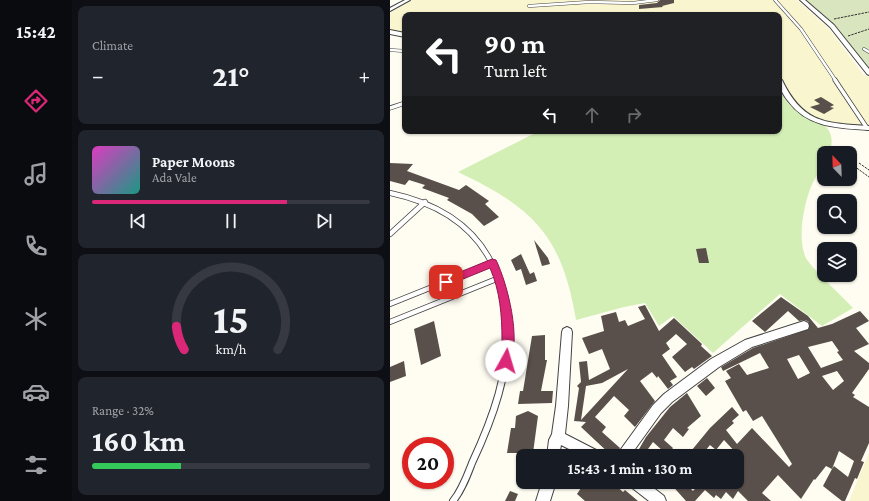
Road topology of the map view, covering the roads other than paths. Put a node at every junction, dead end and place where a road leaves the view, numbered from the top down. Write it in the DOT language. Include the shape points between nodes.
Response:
graph roads {
  1 [pos="408,0"];
  2 [pos="657,0"];
  3 [pos="775,0"];
  4 [pos="802,0"];
  5 [pos="529,6"];
  6 [pos="390,10"];
  7 [pos="390,32"];
  8 [pos="402,34"];
  9 [pos="864,49"];
  10 [pos="390,50"];
  11 [pos="402,51"];
  12 [pos="869,52"];
  13 [pos="869,73"];
  14 [pos="782,87"];
  15 [pos="402,104"];
  16 [pos="390,108"];
  17 [pos="868,128"];
  18 [pos="390,193"];
  19 [pos="425,202"];
  20 [pos="390,234"];
  21 [pos="492,263"];
  22 [pos="499,278"];
  23 [pos="390,304"];
  24 [pos="390,322"];
  25 [pos="804,326"];
  26 [pos="567,332"];
  27 [pos="558,437"];
  28 [pos="554,449"];
  29 [pos="582,449"];
  30 [pos="628,449"];
  31 [pos="547,489"];
  32 [pos="644,489"];
  33 [pos="453,501"];
  34 [pos="543,501"];
  35 [pos="659,501"];
  1 -- 6 [label="street"];
  2 -- 5 [label="lane"];
  3 -- 17 [label="lane" via="801,29"];
  4 -- 13 [label="street" via="842,37"];
  7 -- 8 [label="street"];
  9 -- 12 [label="lane"];
  10 -- 11 [label="lane"];
  14 -- 17 [label="street" via="795,108 812,118 829,125"];
  15 -- 16 [label="lane"];
  18 -- 19 [label="lane"];
  19 -- 20 [label="lane"];
  19 -- 21 [label="lane" via="466,228 479,241"];
  21 -- 22 [label="lane"];
  21 -- 23 [label="lane"];
  22 -- 24 [label="lane"];
  22 -- 33 [label="lane" via="507,314 508,348 501,387 487,429"];
  25 -- 30 [label="street" via="749,343 715,364 668,398"];
  26 -- 27 [label="street"];
  27 -- 28 [label="street"];
  27 -- 29 [label="street"];
  31 -- 34 [label="street"];
  32 -- 35 [label="street"];
}
